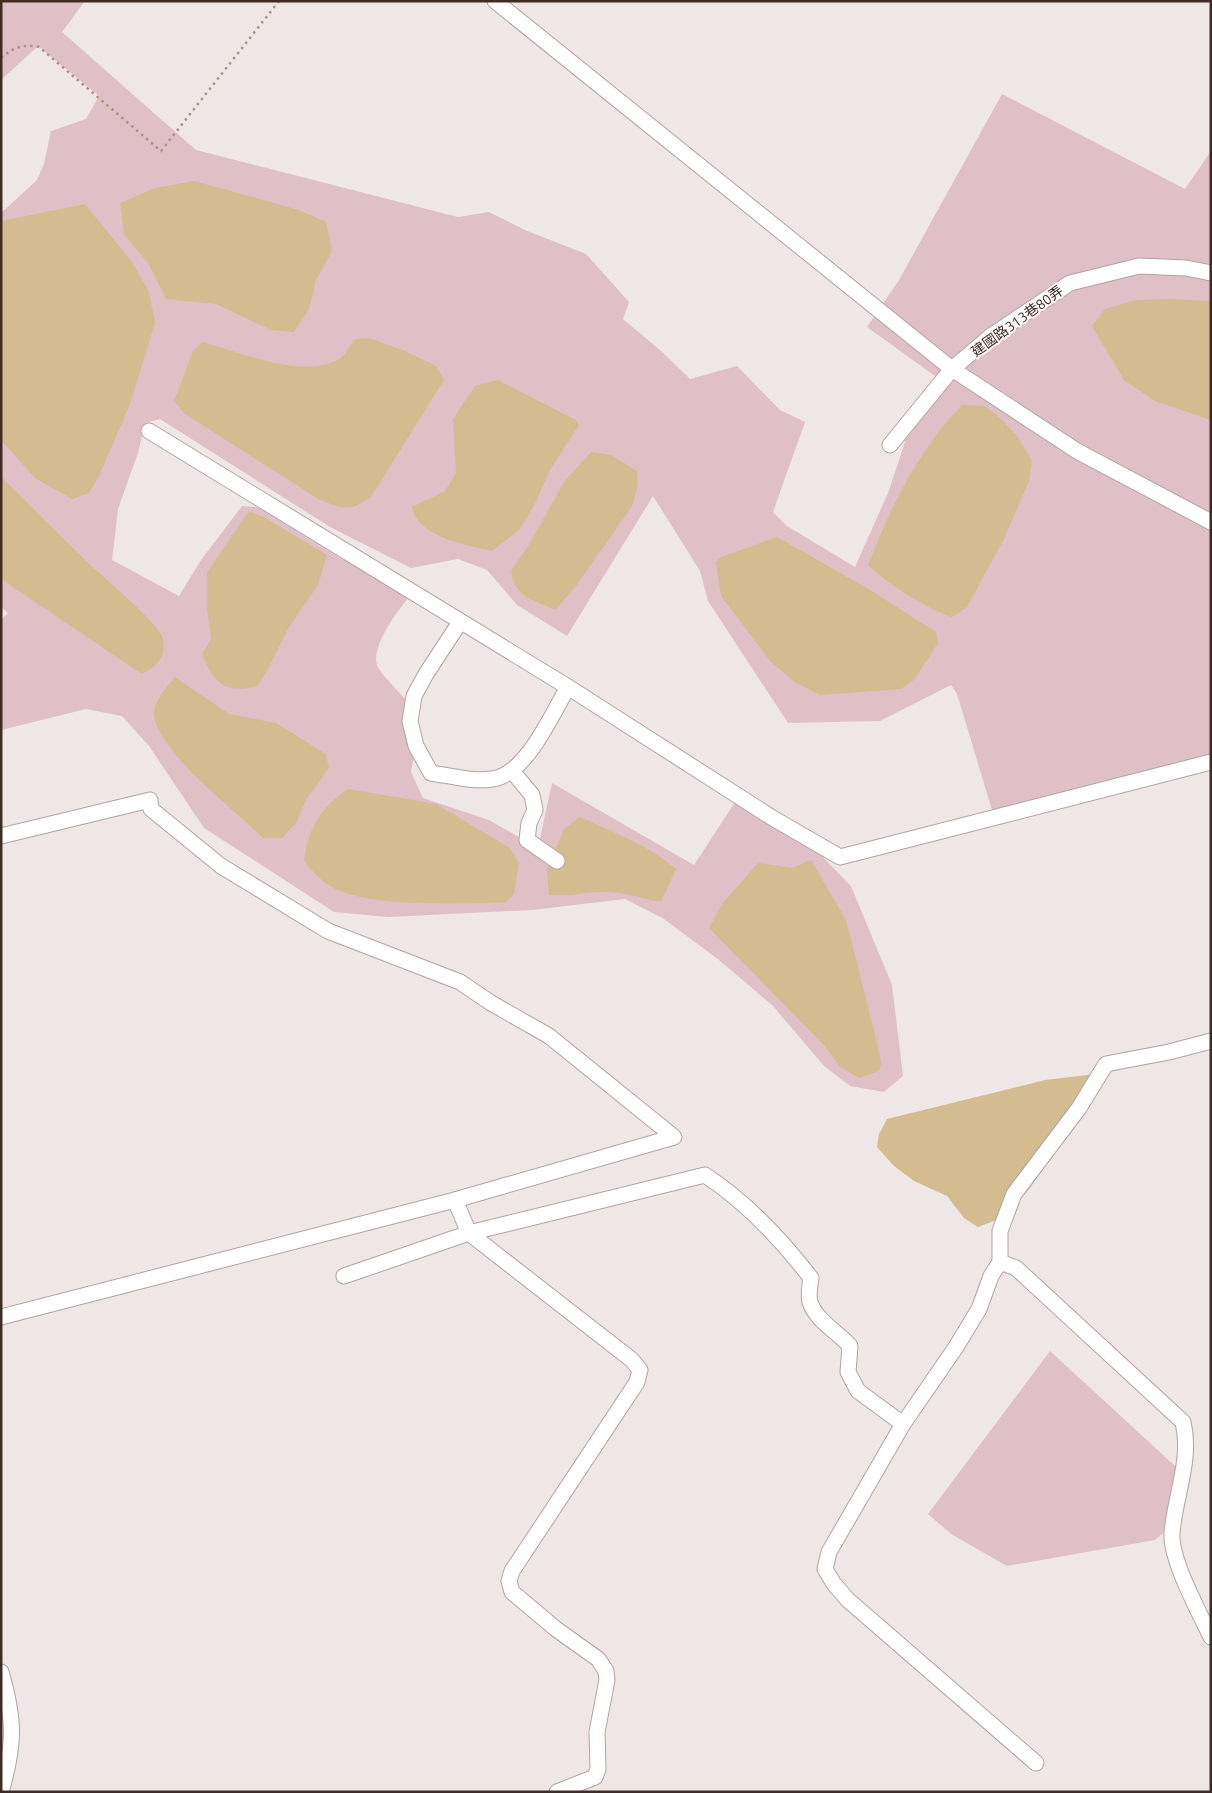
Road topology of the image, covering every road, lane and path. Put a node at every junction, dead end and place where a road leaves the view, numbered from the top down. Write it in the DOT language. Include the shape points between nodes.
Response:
graph roads {
  1 [pos="279,1"];
  2 [pos="495,1"];
  3 [pos="1,58"];
  4 [pos="1211,273"];
  5 [pos="952,369"];
  6 [pos="150,431"];
  7 [pos="890,445"];
  8 [pos="1211,522"];
  9 [pos="460,622"];
  10 [pos="568,687"];
  11 [pos="1211,762"];
  12 [pos="512,771"];
  13 [pos="1,836"];
  14 [pos="557,861"];
  15 [pos="1211,1041"];
  16 [pos="455,1200"];
  17 [pos="469,1233"];
  18 [pos="1000,1262"];
  19 [pos="344,1276"];
  20 [pos="1,1317"];
  21 [pos="903,1424"];
  22 [pos="1211,1637"];
  23 [pos="1,1672"];
  24 [pos="1036,1763"];
  25 [pos="1,1792"];
  26 [pos="557,1792"];
  1 -- 3 [label="path" via="161,152 39,46 25,44"];
  2 -- 5 [label="street"];
  4 -- 5 [label="street, 建國路313巷80弄" via="1186,268 1138,266 1070,283 991,336"];
  5 -- 7 [label="street, 建國路313巷80弄"];
  5 -- 8 [label="street" via="1076,451"];
  6 -- 9 [label="street"];
  9 -- 10 [label="street"];
  9 -- 12 [label="street" via="414,696 410,721 416,746 431,773 493,779"];
  10 -- 11 [label="street" via="771,817 840,857"];
  10 -- 12 [label="street" via="524,760"];
  12 -- 14 [label="street" via="532,795 535,810 528,823 527,840"];
  13 -- 16 [label="street" via="150,800 152,809 172,826 221,866 262,892 328,931 460,982 491,1004 549,1036 674,1137"];
  15 -- 18 [label="street" via="1106,1064 1079,1108 1014,1194 1000,1232"];
  16 -- 17 [label="street"];
  16 -- 20 [label="street"];
  17 -- 19 [label="street"];
  17 -- 21 [label="street" via="705,1175 784,1242 811,1278 809,1302 822,1321 850,1346 848,1372 858,1391"];
  17 -- 26 [label="street" via="632,1360 640,1370 637,1382 512,1572 509,1582 512,1592 598,1660 606,1671 597,1732 598,1769 595,1777"];
  18 -- 21 [label="street" via="991,1276 979,1309"];
  18 -- 22 [label="street" via="1016,1268 1183,1422 1186,1451 1172,1535 1180,1568"];
  21 -- 24 [label="street" via="829,1552 825,1569 848,1600"];
  23 -- 25 [label="street" via="13,1718 10,1760"];
}
